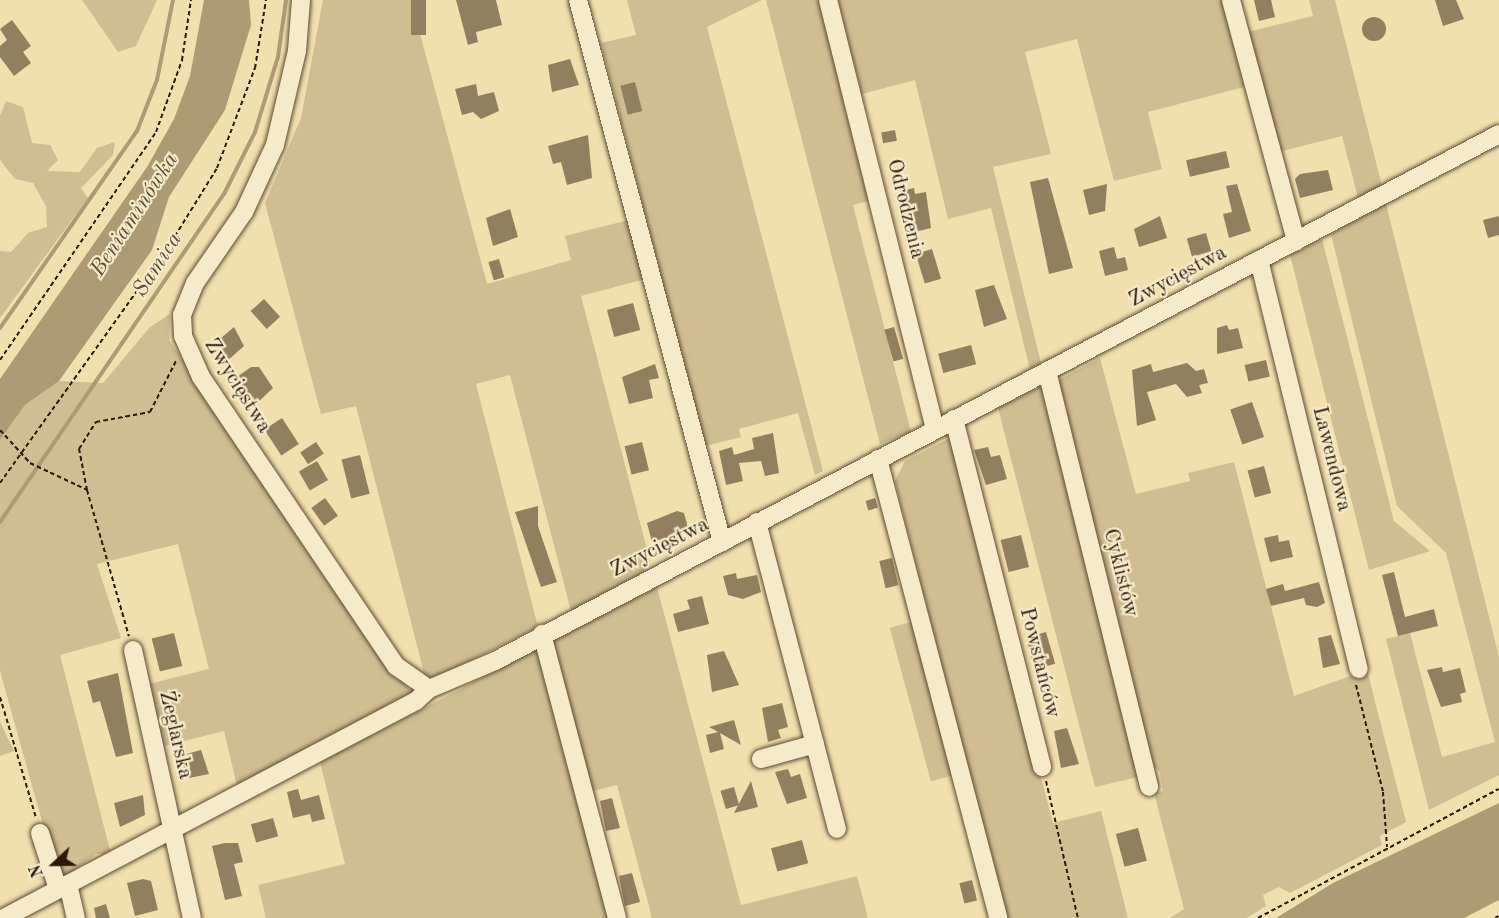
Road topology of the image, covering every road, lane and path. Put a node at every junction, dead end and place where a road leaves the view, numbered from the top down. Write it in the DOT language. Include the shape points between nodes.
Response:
graph roads {
  1 [pos="191,0"];
  2 [pos="266,0"];
  3 [pos="301,0"];
  4 [pos="578,0"];
  5 [pos="828,0"];
  6 [pos="1231,0"];
  7 [pos="1499,134"];
  8 [pos="1296,241"];
  9 [pos="1259,260"];
  10 [pos="186,350"];
  11 [pos="0,360"];
  12 [pos="1047,371"];
  13 [pos="954,419"];
  14 [pos="935,429"];
  15 [pos="0,430"];
  16 [pos="24,451"];
  17 [pos="878,459"];
  18 [pos="0,483"];
  19 [pos="87,490"];
  20 [pos="757,522"];
  21 [pos="722,542"];
  22 [pos="542,634"];
  23 [pos="133,650"];
  24 [pos="1359,669"];
  25 [pos="429,689"];
  26 [pos="0,697"];
  27 [pos="815,744"];
  28 [pos="761,759"];
  29 [pos="1042,768"];
  30 [pos="1149,787"];
  31 [pos="1499,789"];
  32 [pos="171,829"];
  33 [pos="837,829"];
  34 [pos="40,833"];
  35 [pos="1387,847"];
  36 [pos="63,887"];
  37 [pos="1499,916"];
  38 [pos="4,918"];
  39 [pos="76,918"];
  40 [pos="192,918"];
  41 [pos="617,918"];
  42 [pos="998,918"];
  43 [pos="1078,918"];
  44 [pos="1258,918"];
  45 [pos="1495,918"];
  1 -- 11 [label="path" via="182,60 156,132"];
  2 -- 16 [label="path" via="255,68 217,168 167,249"];
  3 -- 10 [label="street, Zwycięstwa" via="297,51 274,145 259,186 185,305 181,325"];
  4 -- 21 [label="street"];
  5 -- 14 [label="street, Odrodzenia"];
  6 -- 8 [label="street"];
  7 -- 8 [label="street, Zwycięstwa"];
  8 -- 9 [label="street, Zwycięstwa"];
  9 -- 12 [label="street, Zwycięstwa"];
  9 -- 24 [label="street, Lawendowa"];
  10 -- 19 [label="path" via="172,364 150,412 96,422 79,449"];
  10 -- 25 [label="street, Zwycięstwa" via="396,666"];
  12 -- 13 [label="street, Zwycięstwa"];
  12 -- 30 [label="street, Cyklistów"];
  13 -- 14 [label="street, Zwycięstwa"];
  13 -- 29 [label="street, Powstańców"];
  14 -- 17 [label="street, Zwycięstwa"];
  15 -- 16 [label="path"];
  16 -- 18 [label="path"];
  16 -- 19 [label="path" via="32,464"];
  17 -- 20 [label="street, Zwycięstwa"];
  17 -- 42 [label="street"];
  19 -- 23 [label="path"];
  20 -- 21 [label="street, Zwycięstwa"];
  20 -- 27 [label="street"];
  21 -- 22 [label="street, Zwycięstwa"];
  22 -- 25 [label="street, Zwycięstwa"];
  22 -- 41 [label="street"];
  23 -- 32 [label="street, Żeglarska"];
  24 -- 35 [label="path" via="1357,699 1383,792"];
  25 -- 32 [label="street, Zwycięstwa" via="416,701"];
  26 -- 34 [label="path"];
  27 -- 28 [label="street"];
  27 -- 33 [label="street"];
  29 -- 43 [label="path"];
  31 -- 35 [label="path"];
  32 -- 36 [label="street, Zwycięstwa"];
  32 -- 40 [label="street, Żeglarska"];
  34 -- 36 [label="street"];
  35 -- 44 [label="path"];
  36 -- 38 [label="street, Zwycięstwa"];
  36 -- 39 [label="street"];
  37 -- 45 [label="path"];
}
